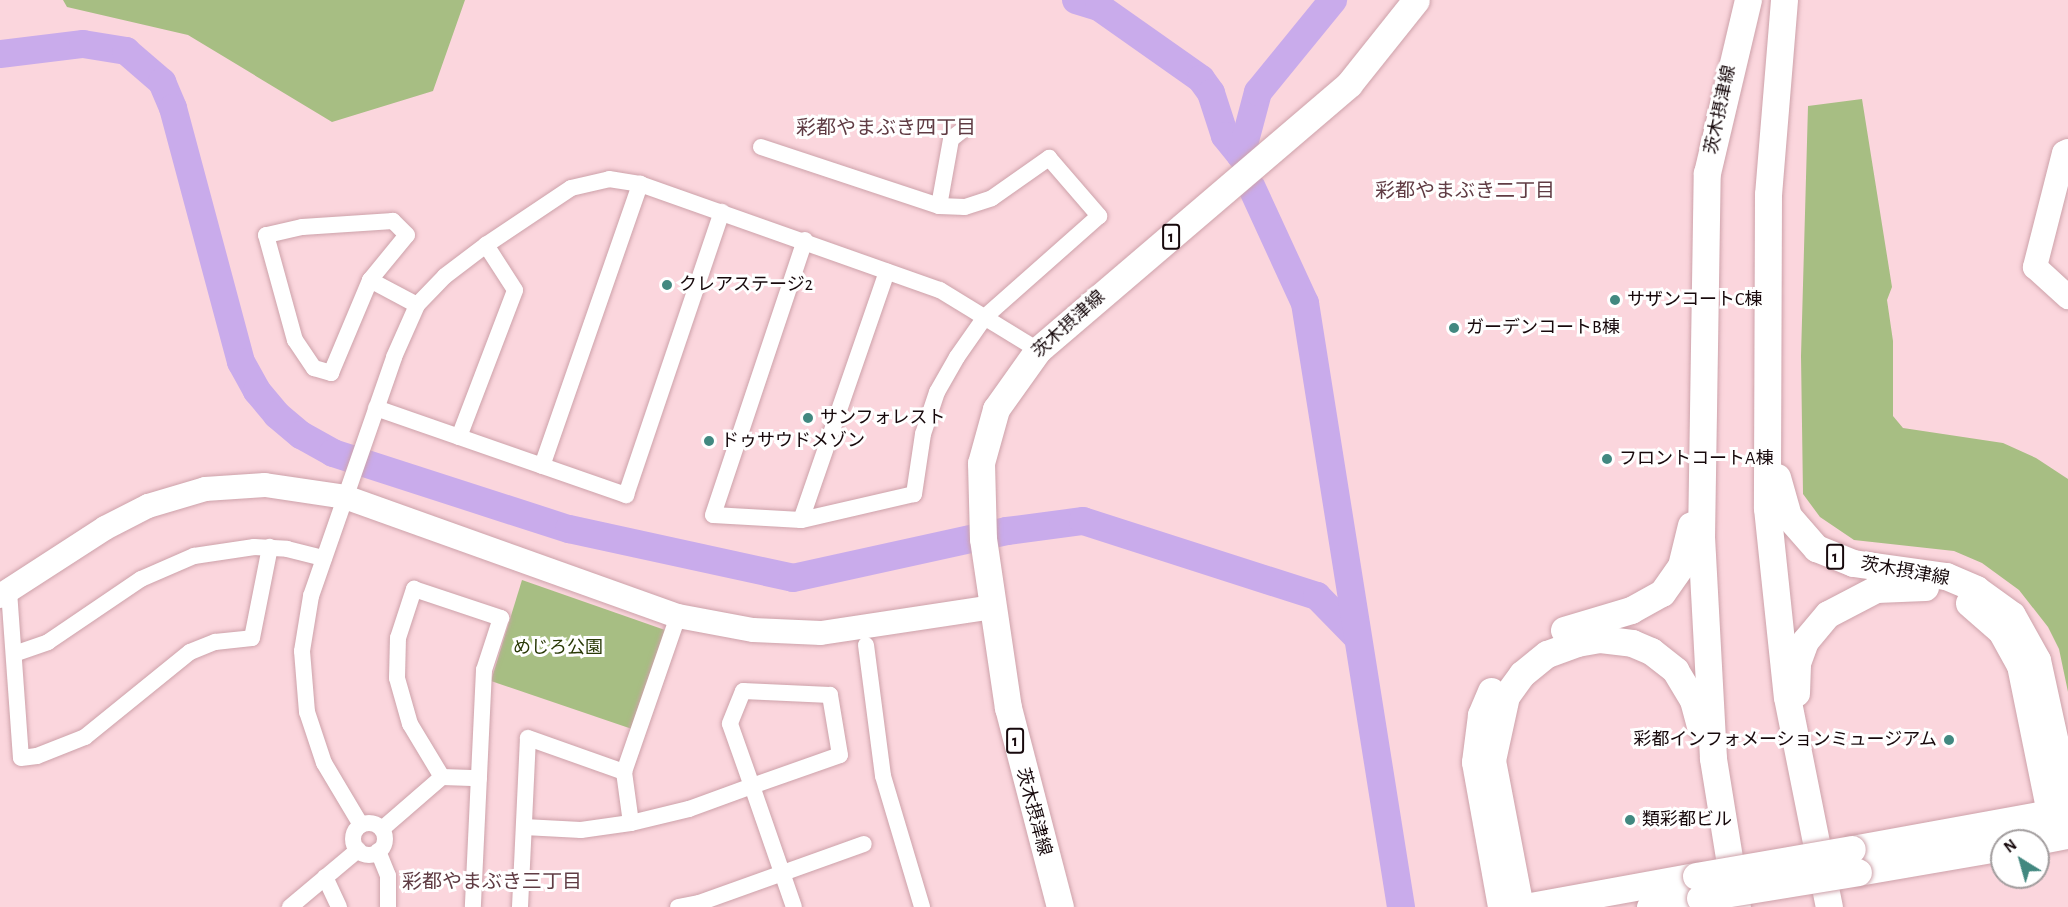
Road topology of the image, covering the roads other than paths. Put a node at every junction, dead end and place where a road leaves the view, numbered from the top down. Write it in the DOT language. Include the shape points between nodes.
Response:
graph roads {
  1 [pos="1416,0"];
  2 [pos="1748,0"];
  3 [pos="1784,0"];
  4 [pos="963,130"];
  5 [pos="761,147"];
  6 [pos="2068,151"];
  7 [pos="640,184"];
  8 [pos="1768,194"];
  9 [pos="939,206"];
  10 [pos="722,212"];
  11 [pos="805,240"];
  12 [pos="486,245"];
  13 [pos="886,271"];
  14 [pos="370,280"];
  15 [pos="2068,297"];
  16 [pos="417,305"];
  17 [pos="985,317"];
  18 [pos="1038,350"];
  19 [pos="376,408"];
  20 [pos="459,436"];
  21 [pos="1705,438"];
  22 [pos="542,465"];
  23 [pos="345,498"];
  24 [pos="801,520"];
  25 [pos="270,548"];
  26 [pos="324,558"];
  27 [pos="5,594"];
  28 [pos="992,607"];
  29 [pos="678,616"];
  30 [pos="866,645"];
  31 [pos="15,654"];
  32 [pos="1801,765"];
  33 [pos="624,772"];
  34 [pos="442,777"];
  35 [pos="479,778"];
  36 [pos="752,786"];
  37 [pos="2065,819"];
  38 [pos="632,823"];
  39 [pos="361,825"];
  40 [pos="524,827"];
  41 [pos="382,829"];
  42 [pos="2050,830"];
  43 [pos="864,844"];
  44 [pos="1990,848"];
  45 [pos="358,850"];
  46 [pos="378,851"];
  47 [pos="1855,861"];
  48 [pos="783,873"];
  49 [pos="325,877"];
  50 [pos="1698,887"];
  51 [pos="290,907"];
  52 [pos="339,907"];
  53 [pos="388,907"];
  54 [pos="473,907"];
  55 [pos="520,907"];
  56 [pos="678,907"];
  57 [pos="794,907"];
  58 [pos="922,907"];
  59 [pos="1060,907"];
  60 [pos="1501,907"];
  61 [pos="1520,907"];
  62 [pos="1525,907"];
  63 [pos="1650,907"];
  64 [pos="1735,907"];
  65 [pos="1829,907"];
  1 -- 18 [label="main road, 茨木摂津線 / 1" via="1348,84"];
  2 -- 21 [label="main road, 茨木摂津線" via="1707,173"];
  3 -- 8 [label="main road, 茨木摂津線 / 1"];
  4 -- 9 [label="street" via="951,139"];
  5 -- 9 [label="street"];
  6 -- 15 [label="street" via="2064,153 2035,267"];
  7 -- 10 [label="street"];
  7 -- 12 [label="street" via="609,179 571,188"];
  7 -- 22 [label="street"];
  8 -- 32 [label="main road, 茨木摂津線 / 1" via="1769,536 1787,697"];
  8 -- 37 [label="main road, 茨木摂津線 / 1" via="1774,272 1777,483 1788,516 1802,535 1829,555 1865,565 1947,576 1976,589 2012,615 2037,660"];
  9 -- 17 [label="street" via="965,207 992,198 1049,158 1099,216"];
  10 -- 11 [label="street"];
  10 -- 22 [label="street" via="627,495"];
  11 -- 13 [label="street"];
  11 -- 24 [label="street" via="713,515"];
  12 -- 16 [label="street" via="445,276"];
  12 -- 20 [label="street" via="515,290"];
  13 -- 17 [label="street" via="940,290"];
  13 -- 24 [label="street"];
  14 -- 14 [label="street" via="331,373 314,368 295,340 266,235 312,226 393,221 407,235"];
  14 -- 16 [label="street"];
  16 -- 19 [label="street"];
  17 -- 18 [label="street"];
  17 -- 24 [label="street" via="937,392 923,434 914,494"];
  18 -- 28 [label="main road, 茨木摂津線 / 1" via="996,409 981,463 980,503"];
  19 -- 20 [label="street"];
  19 -- 23 [label="street"];
  20 -- 22 [label="street"];
  21 -- 60 [label="main road, 茨木摂津線" via="1694,475 1687,551 1668,586 1636,608 1559,632 1530,646 1499,677 1485,703 1477,731 1475,762"];
  21 -- 64 [label="main road, 茨木摂津線" via="1701,538 1707,693"];
  23 -- 26 [label="street"];
  23 -- 27 [label="street" via="265,485 217,487 182,495 115,522"];
  23 -- 29 [label="street"];
  25 -- 26 [label="street"];
  25 -- 31 [label="street" via="210,552 160,569 48,642"];
  25 -- 31 [label="street" via="252,638 215,642 190,652 97,729 68,746 21,758"];
  26 -- 39 [label="street" via="306,622 303,690 319,752"];
  27 -- 31 [label="street"];
  28 -- 29 [label="street" via="821,633 753,630"];
  28 -- 59 [label="main road, 茨木摂津線 / 1" via="1020,763"];
  29 -- 33 [label="street"];
  30 -- 58 [label="street" via="883,776"];
  32 -- 37 [label="main road, 茨木摂津線 / 1" via="1796,671 1811,633 1834,609 1869,591 1895,586 1931,588 1977,608 2009,643 2026,686"];
  32 -- 65 [label="main road, 茨木摂津線 / 1"];
  33 -- 38 [label="street"];
  33 -- 40 [label="street" via="528,738"];
  34 -- 35 [label="street"];
  34 -- 35 [label="street" via="410,724 397,678 398,638 414,589 501,618 484,670"];
  34 -- 41 [label="street"];
  35 -- 54 [label="street"];
  36 -- 36 [label="street" via="730,724 743,691 830,695 840,755"];
  36 -- 38 [label="street" via="689,809"];
  36 -- 48 [label="street"];
  37 -- 42 [label="main road"];
  37 -- 47 [label="main road"];
  38 -- 40 [label="street" via="581,830"];
  39 -- 41 [label="street" via="372,823"];
  39 -- 45 [label="street" via="354,837"];
  40 -- 55 [label="street"];
  41 -- 46 [label="street" via="385,841"];
  43 -- 48 [label="street"];
  44 -- 47 [label="main road"];
  45 -- 46 [label="street" via="368,854"];
  45 -- 49 [label="street"];
  46 -- 53 [label="street" via="387,870"];
  47 -- 50 [label="main road, bridge"];
  48 -- 56 [label="street"];
  48 -- 57 [label="street"];
  49 -- 51 [label="street"];
  49 -- 52 [label="street"];
  50 -- 62 [label="main road"];
  50 -- 63 [label="main road"];
  61 -- 64 [label="main road, 茨木摂津線" via="1492,760 1499,717 1510,690 1538,660 1567,646 1600,639 1622,641 1651,651 1669,664 1689,692 1701,729 1718,849"];
}
